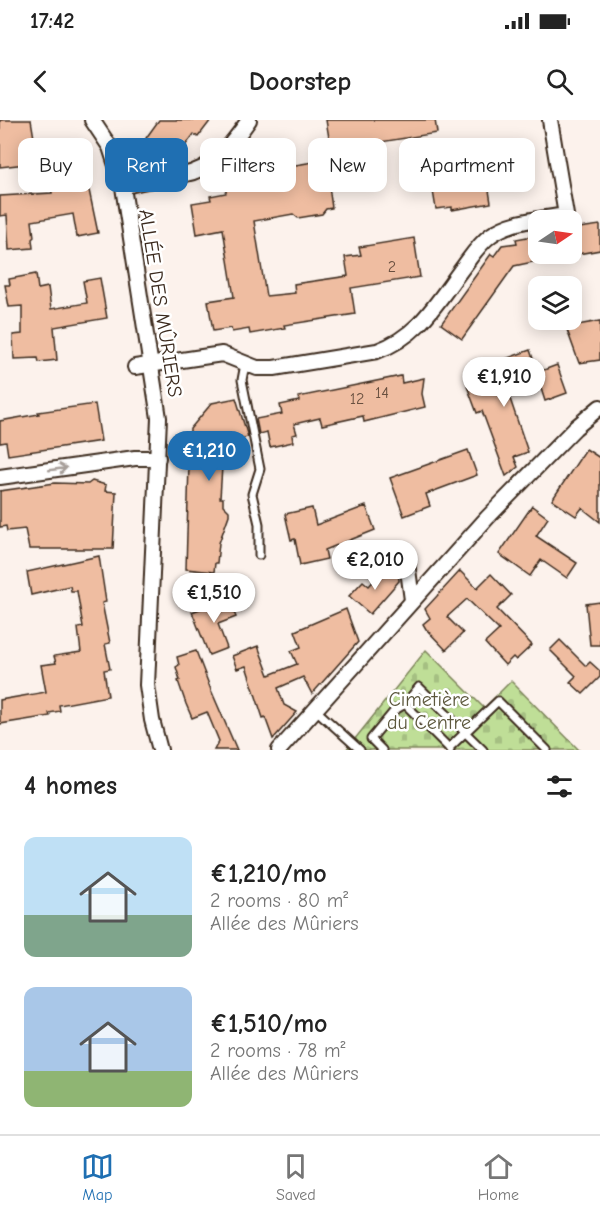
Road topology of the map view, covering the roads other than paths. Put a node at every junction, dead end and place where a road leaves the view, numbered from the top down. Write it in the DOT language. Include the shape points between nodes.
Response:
graph roads {
  1 [pos="92,120"];
  2 [pos="249,120"];
  3 [pos="550,120"];
  4 [pos="105,140"];
  5 [pos="188,173"];
  6 [pos="124,192"];
  7 [pos="152,363"];
  8 [pos="245,364"];
  9 [pos="135,367"];
  10 [pos="600,407"];
  11 [pos="158,458"];
  12 [pos="0,477"];
  13 [pos="259,555"];
  14 [pos="353,566"];
  15 [pos="412,600"];
  16 [pos="405,704"];
  17 [pos="315,710"];
  18 [pos="465,733"];
  19 [pos="371,740"];
  20 [pos="450,749"];
  21 [pos="160,750"];
  22 [pos="279,750"];
  23 [pos="362,750"];
  24 [pos="382,750"];
  25 [pos="483,750"];
  26 [pos="547,750"];
  1 -- 4 [label="street, ALLÉE DES MÛRIERS"];
  2 -- 5 [label="street" via="219,158"];
  3 -- 8 [label="street" via="566,215 520,222 491,235 478,246 424,320 393,345 274,368"];
  6 -- 7 [label="street, ALLÉE DES MÛRIERS"];
  7 -- 8 [label="street" via="222,354"];
  7 -- 9 [label="street"];
  7 -- 11 [label="street, ALLÉE DES MÛRIERS" via="159,418"];
  8 -- 13 [label="lane" via="242,380 260,469 252,494 259,524"];
  10 -- 15 [label="street" via="487,518"];
  12 -- 11 [label="street, one-way"];
  11 -- 21 [label="street, ALLÉE DES MÛRIERS" via="147,685"];
  14 -- 15 [label="street" via="408,562"];
  15 -- 17 [label="street"];
  16 -- 18 [label="lane" via="419,687"];
  16 -- 19 [label="lane" via="395,710"];
  16 -- 20 [label="lane"];
  17 -- 22 [label="street"];
  17 -- 23 [label="lane"];
  18 -- 20 [label="lane"];
  18 -- 25 [label="lane"];
  18 -- 26 [label="lane" via="498,701"];
  19 -- 23 [label="lane"];
  19 -- 24 [label="lane"];
}
